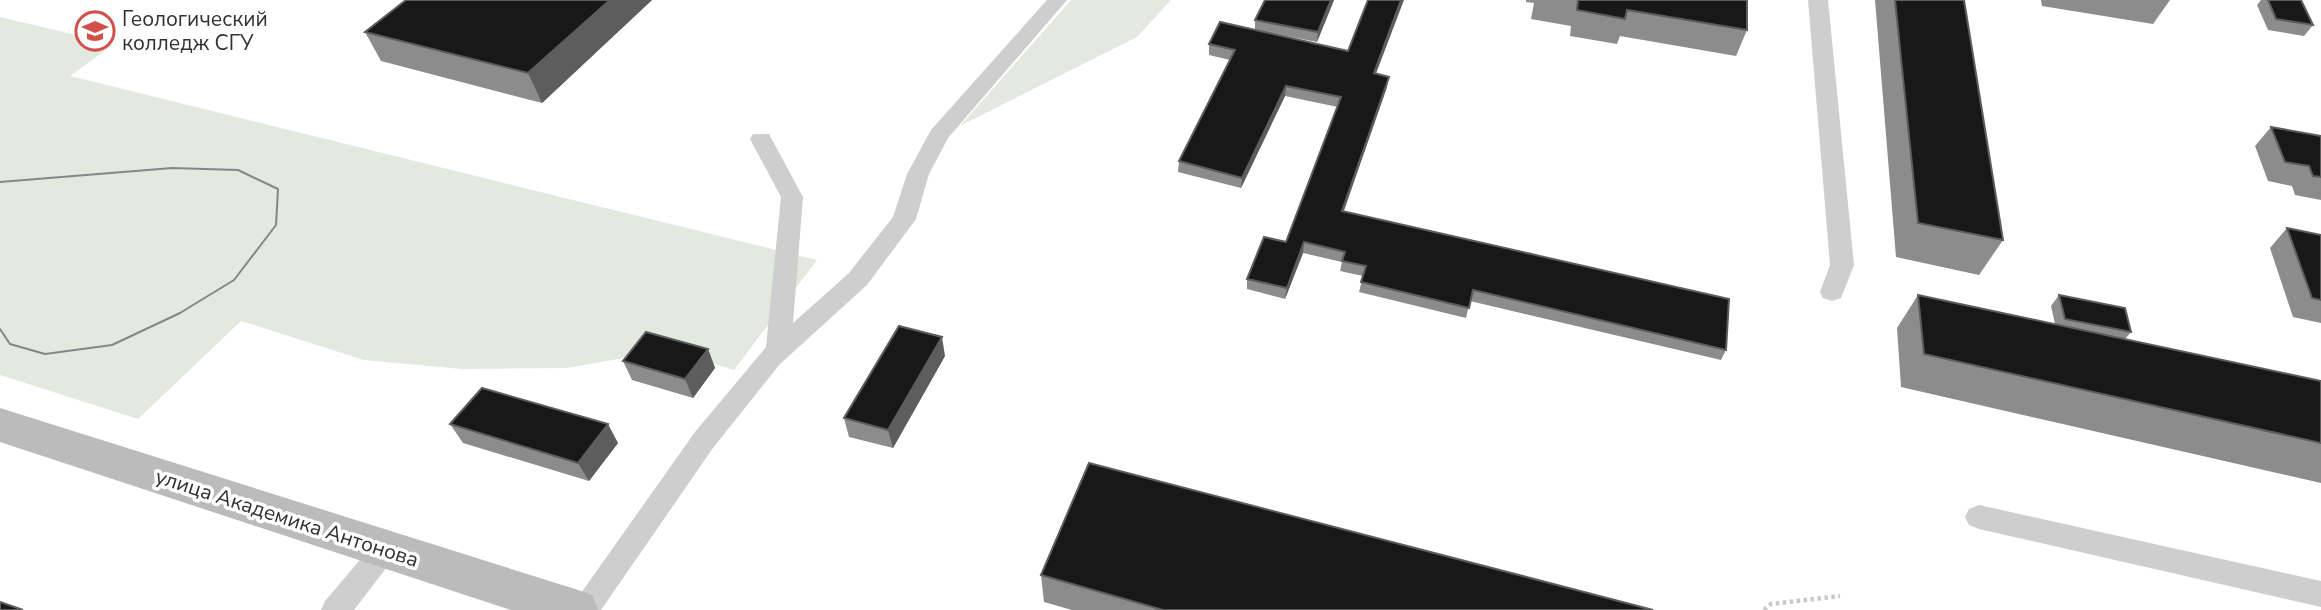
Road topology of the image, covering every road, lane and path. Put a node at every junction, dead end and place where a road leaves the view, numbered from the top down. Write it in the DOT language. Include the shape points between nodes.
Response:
graph roads {
  1 [pos="1057,0"];
  2 [pos="1818,0"];
  3 [pos="761,139"];
  4 [pos="1832,292"];
  5 [pos="778,350"];
  6 [pos="0,425"];
  7 [pos="1979,517"];
  8 [pos="386,550"];
  9 [pos="2321,594"];
  10 [pos="1840,596"];
  11 [pos="336,610"];
  12 [pos="575,610"];
  13 [pos="584,610"];
  14 [pos="1764,610"];
  1 -- 5 [label="lane" via="940,135 918,174 904,219 858,279"];
  2 -- 4 [label="lane" via="1842,265"];
  3 -- 5 [label="lane" via="792,197"];
  5 -- 13 [label="lane" via="704,440"];
  6 -- 8 [label="main road, улица Академика Антонова"];
  7 -- 9 [label="lane"];
  8 -- 11 [label="lane"];
  8 -- 12 [label="main road, улица Академика Антонова"];
  10 -- 14 [label="path" via="1771,604"];
}
